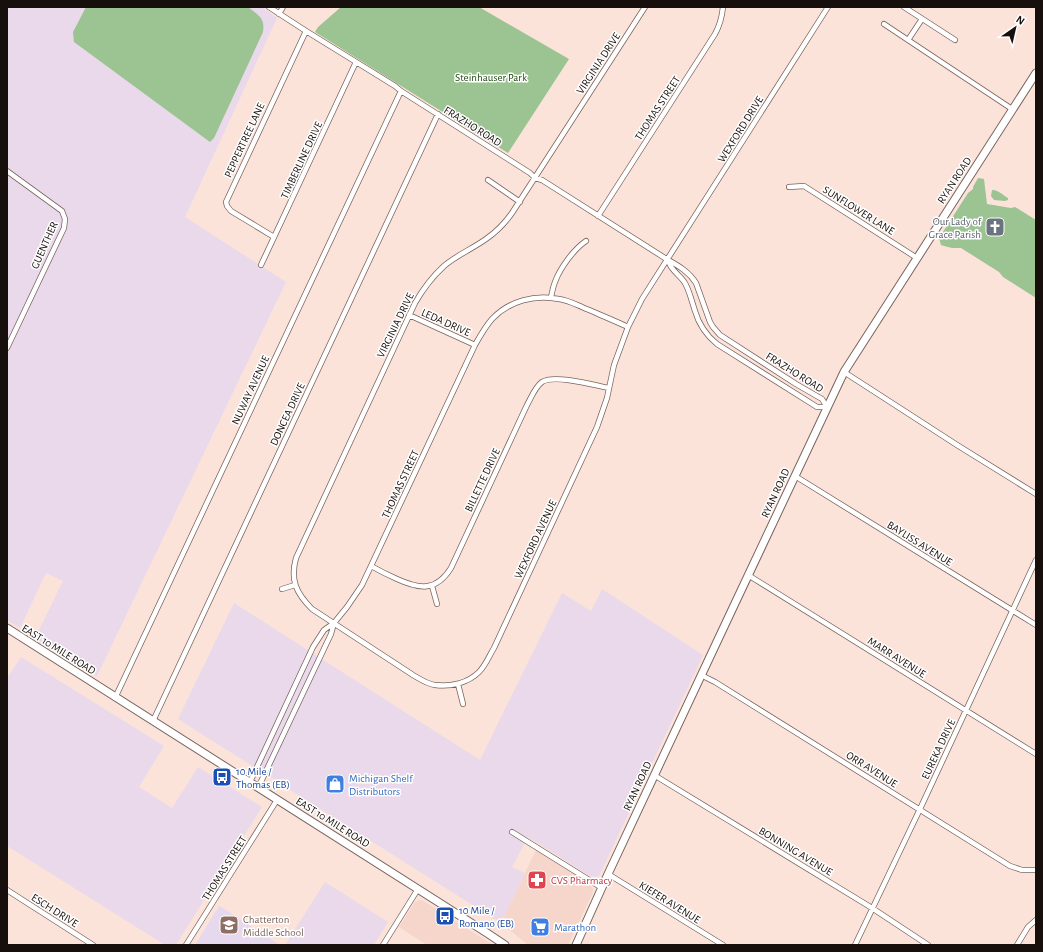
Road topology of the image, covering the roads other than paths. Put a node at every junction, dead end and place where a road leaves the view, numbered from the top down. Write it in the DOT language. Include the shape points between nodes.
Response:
graph roads {
  1 [pos="269,7"];
  2 [pos="283,7"];
  3 [pos="645,7"];
  4 [pos="723,7"];
  5 [pos="828,7"];
  6 [pos="904,7"];
  7 [pos="278,14"];
  8 [pos="922,19"];
  9 [pos="884,24"];
  10 [pos="306,31"];
  11 [pos="908,40"];
  12 [pos="955,40"];
  13 [pos="356,62"];
  14 [pos="1036,73"];
  15 [pos="401,91"];
  16 [pos="1012,109"];
  17 [pos="438,114"];
  18 [pos="7,171"];
  19 [pos="535,178"];
  20 [pos="488,180"];
  21 [pos="789,187"];
  22 [pos="520,202"];
  23 [pos="598,216"];
  24 [pos="274,238"];
  25 [pos="586,241"];
  26 [pos="917,258"];
  27 [pos="668,260"];
  28 [pos="261,265"];
  29 [pos="551,298"];
  30 [pos="409,315"];
  31 [pos="628,327"];
  32 [pos="475,345"];
  33 [pos="7,348"];
  34 [pos="844,372"];
  35 [pos="609,388"];
  36 [pos="827,407"];
  37 [pos="795,476"];
  38 [pos="1036,494"];
  39 [pos="1036,560"];
  40 [pos="371,566"];
  41 [pos="748,575"];
  42 [pos="295,585"];
  43 [pos="432,586"];
  44 [pos="282,589"];
  45 [pos="436,604"];
  46 [pos="1012,610"];
  47 [pos="334,624"];
  48 [pos="1036,625"];
  49 [pos="7,628"];
  50 [pos="701,675"];
  51 [pos="458,684"];
  52 [pos="293,691"];
  53 [pos="302,696"];
  54 [pos="115,698"];
  55 [pos="463,704"];
  56 [pos="966,710"];
  57 [pos="279,720"];
  58 [pos="153,721"];
  59 [pos="289,724"];
  60 [pos="1036,754"];
  61 [pos="654,775"];
  62 [pos="250,782"];
  63 [pos="258,788"];
  64 [pos="277,800"];
  65 [pos="920,809"];
  66 [pos="512,832"];
  67 [pos="1036,870"];
  68 [pos="608,874"];
  69 [pos="602,888"];
  70 [pos="418,889"];
  71 [pos="7,890"];
  72 [pos="872,908"];
  73 [pos="1036,920"];
  74 [pos="93,945"];
  75 [pos="186,945"];
  76 [pos="383,945"];
  77 [pos="505,945"];
  78 [pos="576,945"];
  79 [pos="722,945"];
  80 [pos="855,945"];
  81 [pos="928,945"];
  82 [pos="1017,945"];
  1 -- 7 [label="street, FRAZHO ROAD"];
  2 -- 7 [label="street"];
  3 -- 19 [label="street, VIRGINIA DRIVE"];
  4 -- 23 [label="street, THOMAS STREET" via="715,34"];
  5 -- 27 [label="street, WEXFORD DRIVE"];
  6 -- 8 [label="street"];
  7 -- 10 [label="street, FRAZHO ROAD"];
  8 -- 11 [label="street"];
  8 -- 12 [label="street"];
  9 -- 11 [label="street"];
  10 -- 13 [label="street, FRAZHO ROAD"];
  10 -- 24 [label="street, PEPPERTREE LANE" via="226,202 231,211"];
  11 -- 16 [label="street"];
  13 -- 15 [label="street, FRAZHO ROAD"];
  13 -- 24 [label="street, TIMBERLINE DRIVE"];
  14 -- 16 [label="main road, RYAN ROAD"];
  15 -- 17 [label="street, FRAZHO ROAD"];
  15 -- 54 [label="street, NUWAY AVENUE"];
  16 -- 26 [label="main road, RYAN ROAD"];
  17 -- 19 [label="street, FRAZHO ROAD"];
  17 -- 58 [label="street, DONCEA DRIVE"];
  18 -- 33 [label="street, GUENTHER" via="62,211 65,219 64,228"];
  19 -- 22 [label="street, VIRGINIA DRIVE"];
  19 -- 23 [label="street, FRAZHO ROAD"];
  20 -- 22 [label="street"];
  21 -- 26 [label="street, SUNFLOWER LANE" via="804,186"];
  22 -- 30 [label="street, VIRGINIA DRIVE" via="497,230 444,266 429,281"];
  23 -- 27 [label="street, FRAZHO ROAD"];
  24 -- 28 [label="street, TIMBERLINE DRIVE"];
  25 -- 29 [label="street" via="573,252 561,270"];
  26 -- 34 [label="main road, RYAN ROAD"];
  27 -- 31 [label="street, WEXFORD AVENUE" via="642,299"];
  27 -- 36 [label="street, FRAZHO ROAD" via="693,278 702,296 706,314 720,335 822,399"];
  27 -- 36 [label="street, FRAZHO ROAD" via="686,284 699,323 710,339 816,407"];
  29 -- 31 [label="street, THOMAS STREET" via="572,303"];
  29 -- 32 [label="street, THOMAS STREET" via="528,299 509,306 492,319"];
  30 -- 32 [label="street, LEDA DRIVE"];
  30 -- 42 [label="street, VIRGINIA DRIVE" via="298,552 293,567"];
  31 -- 35 [label="street, WEXFORD AVENUE" via="614,365"];
  32 -- 40 [label="street, THOMAS STREET"];
  34 -- 36 [label="main road, RYAN ROAD"];
  34 -- 38 [label="street"];
  35 -- 43 [label="street, BILLETTE DRIVE" via="558,378 546,380 539,385 526,405 451,568"];
  35 -- 51 [label="street, WEXFORD AVENUE" via="608,398 595,433 494,648 479,672"];
  36 -- 37 [label="main road, RYAN ROAD"];
  37 -- 41 [label="main road, RYAN ROAD"];
  37 -- 46 [label="street, BAYLISS AVENUE"];
  39 -- 46 [label="street, EUREKA DRIVE"];
  40 -- 43 [label="street" via="418,587"];
  40 -- 47 [label="street, THOMAS STREET" via="362,585"];
  41 -- 50 [label="main road, RYAN ROAD"];
  41 -- 56 [label="street, MARR AVENUE"];
  42 -- 44 [label="street"];
  42 -- 47 [label="street, VIRGINIA DRIVE" via="312,609"];
  43 -- 45 [label="street"];
  46 -- 48 [label="street, BAYLISS AVENUE"];
  46 -- 56 [label="street, EUREKA DRIVE"];
  47 -- 51 [label="street, WEXFORD AVENUE" via="424,682 435,685"];
  47 -- 52 [label="street" via="324,630"];
  47 -- 53 [label="street, THOMAS STREET"];
  49 -- 54 [label="main road, EAST 10 MILE ROAD"];
  50 -- 61 [label="main road, RYAN ROAD"];
  50 -- 65 [label="street, ORR AVENUE"];
  51 -- 55 [label="street"];
  52 -- 53 [label="street"];
  52 -- 57 [label="street"];
  53 -- 59 [label="street, THOMAS STREET"];
  54 -- 58 [label="main road, EAST 10 MILE ROAD"];
  56 -- 60 [label="street, MARR AVENUE"];
  56 -- 65 [label="street, EUREKA DRIVE"];
  57 -- 59 [label="street"];
  57 -- 62 [label="street"];
  58 -- 62 [label="main road, EAST 10 MILE ROAD"];
  59 -- 63 [label="street, THOMAS STREET"];
  61 -- 68 [label="main road, RYAN ROAD"];
  61 -- 72 [label="street, BONNING AVENUE"];
  62 -- 63 [label="main road, EAST 10 MILE ROAD"];
  63 -- 64 [label="main road, EAST 10 MILE ROAD"];
  64 -- 70 [label="main road, EAST 10 MILE ROAD"];
  64 -- 75 [label="street, THOMAS STREET"];
  65 -- 67 [label="street, ORR AVENUE" via="1010,866 1022,870"];
  65 -- 72 [label="street, EUREKA DRIVE"];
  66 -- 69 [label="street"];
  68 -- 69 [label="main road, RYAN ROAD"];
  68 -- 79 [label="street, KIEFER AVENUE"];
  69 -- 78 [label="main road, RYAN ROAD"];
  70 -- 76 [label="street"];
  70 -- 77 [label="main road, EAST 10 MILE ROAD"];
  71 -- 74 [label="street, ESCH DRIVE"];
  72 -- 80 [label="street, EUREKA DRIVE"];
  72 -- 81 [label="street, BONNING AVENUE"];
  73 -- 82 [label="street" via="1028,927"];
}
